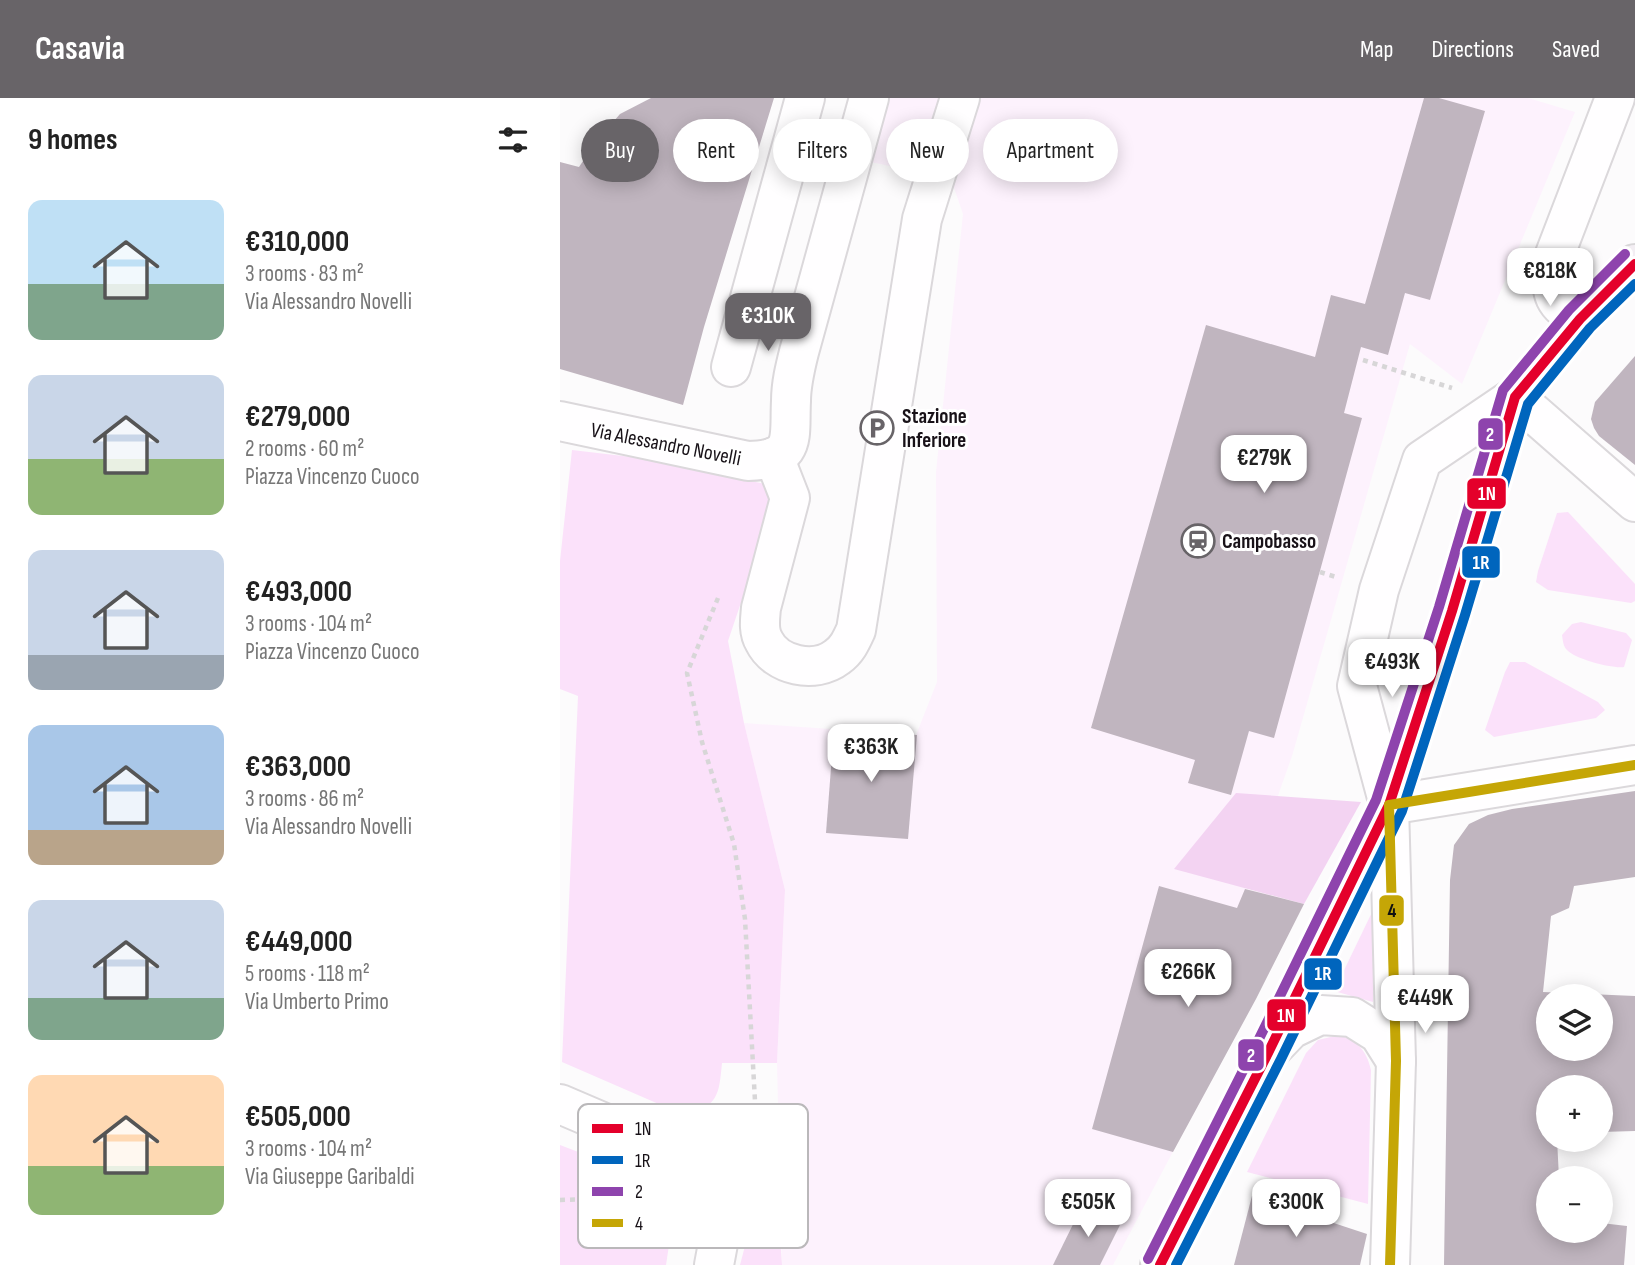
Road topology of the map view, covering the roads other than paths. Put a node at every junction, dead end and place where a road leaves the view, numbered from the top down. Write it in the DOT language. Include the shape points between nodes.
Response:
graph roads {
  1 [pos="805,98"];
  2 [pos="869,98"];
  3 [pos="960,98"];
  4 [pos="1615,98"];
  5 [pos="1635,264"];
  6 [pos="1580,319"];
  7 [pos="731,367"];
  8 [pos="1515,397"];
  9 [pos="560,421"];
  10 [pos="774,457"];
  11 [pos="1635,502"];
  12 [pos="1635,765"];
  13 [pos="1389,805"];
  14 [pos="1268,1053"];
  15 [pos="1396,1061"];
  16 [pos="560,1104"];
  17 [pos="578,1112"];
  18 [pos="1160,1265"];
  19 [pos="1390,1265"];
  1 -- 7 [label="street"];
  2 -- 10 [label="street" via="792,381 789,442"];
  3 -- 10 [label="street" via="922,219 856,630 850,645 825,664 790,663 774,654 763,640 761,608 790,498"];
  4 -- 6 [label="street" via="1552,262 1552,289 1559,306"];
  5 -- 6 [label="main road"];
  6 -- 8 [label="main road"];
  8 -- 11 [label="street"];
  8 -- 13 [label="main road"];
  8 -- 13 [label="street" via="1422,460 1379,590 1357,686"];
  9 -- 10 [label="street, Via Alessandro Novelli" via="748,461"];
  12 -- 13 [label="street"];
  13 -- 14 [label="main road"];
  13 -- 15 [label="street"];
  14 -- 15 [label="street" via="1291,1029 1320,1015 1352,1017 1379,1034"];
  14 -- 18 [label="main road"];
  15 -- 19 [label="street"];
  16 -- 17 [label="street"];
}
